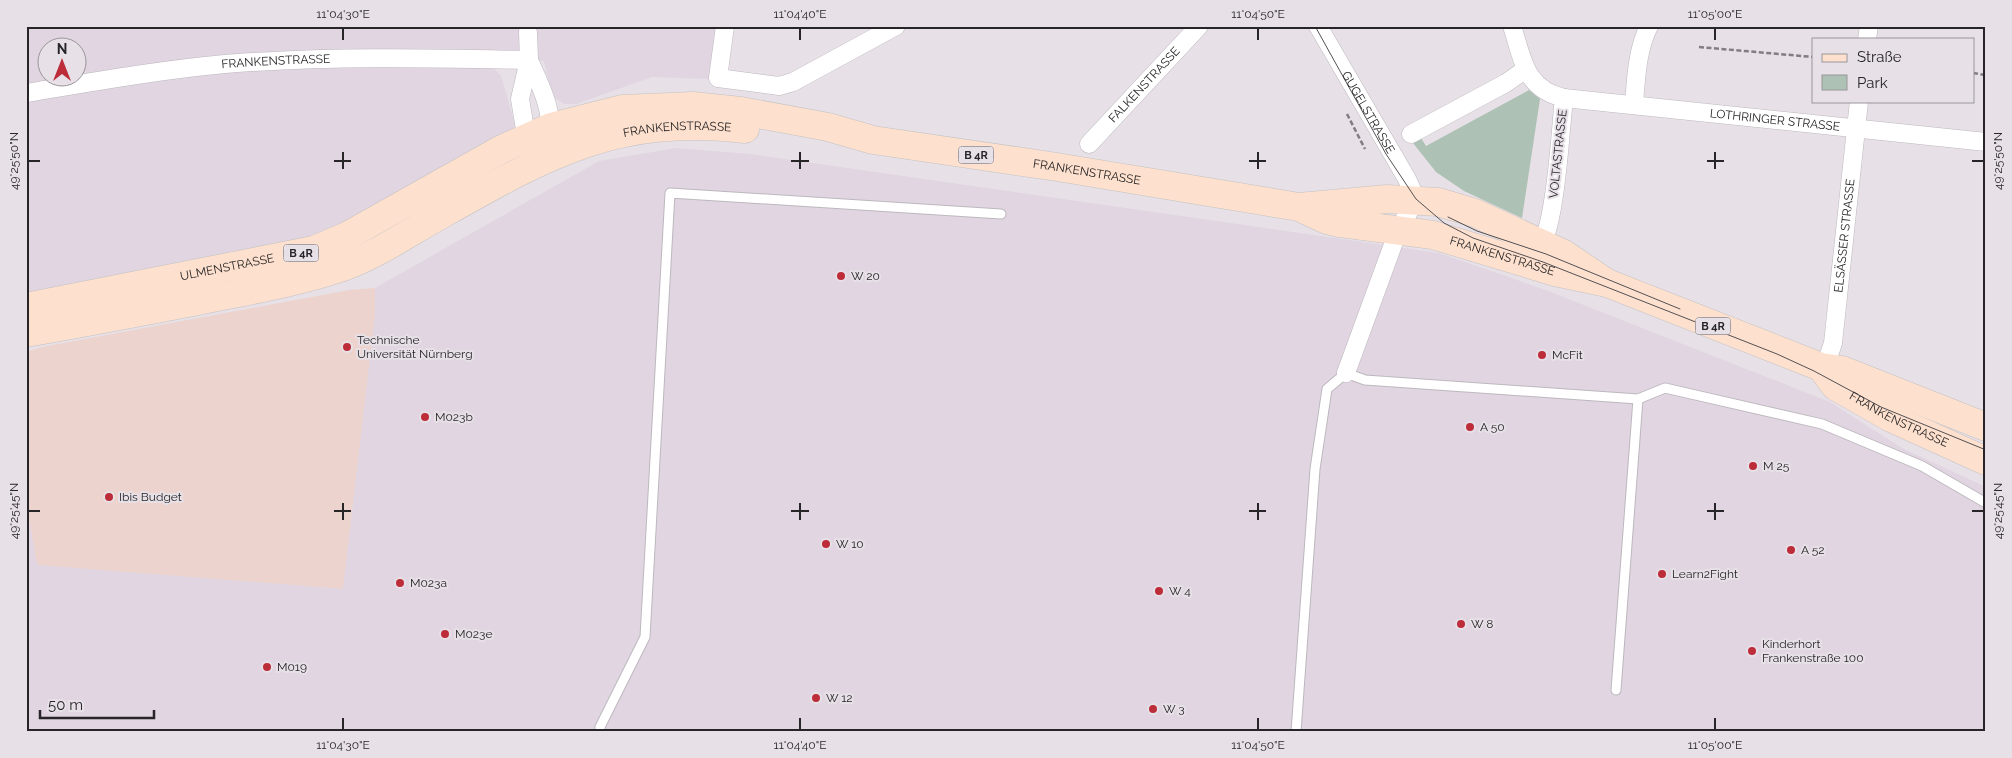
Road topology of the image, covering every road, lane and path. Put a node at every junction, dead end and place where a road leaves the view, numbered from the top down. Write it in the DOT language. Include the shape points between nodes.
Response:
graph roads {
  1 [pos="724,26"];
  2 [pos="896,26"];
  3 [pos="1199,26"];
  4 [pos="1318,26"];
  5 [pos="1512,26"];
  6 [pos="1649,26"];
  7 [pos="528,32"];
  8 [pos="1699,47"];
  9 [pos="1812,57"];
  10 [pos="529,60"];
  11 [pos="1526,69"];
  12 [pos="26,93"];
  13 [pos="1564,98"];
  14 [pos="1859,102"];
  15 [pos="1634,105"];
  16 [pos="1347,114"];
  17 [pos="1855,127"];
  18 [pos="540,132"];
  19 [pos="1411,134"];
  20 [pos="873,140"];
  21 [pos="1986,142"];
  22 [pos="1090,144"];
  23 [pos="1365,149"];
  24 [pos="545,159"];
  25 [pos="1416,199"];
  26 [pos="1299,207"];
  27 [pos="1001,214"];
  28 [pos="1398,231"];
  29 [pos="1536,254"];
  30 [pos="26,307"];
  31 [pos="26,333"];
  32 [pos="1821,367"];
  33 [pos="1346,373"];
  34 [pos="1638,399"];
  35 [pos="1981,421"];
  36 [pos="1986,461"];
  37 [pos="1986,503"];
  38 [pos="1616,690"];
  39 [pos="600,732"];
  40 [pos="1296,732"];
  1 -- 2 [label="street" via="718,78 779,86 793,82"];
  3 -- 22 [label="street, FALKENSTRASSE"];
  4 -- 25 [label="street, GUGELSTRASSE"];
  5 -- 11 [label="street, VOLTASTRASSE"];
  6 -- 15 [label="street" via="1637,67"];
  7 -- 10 [label="street"];
  8 -- 9 [label="path"];
  10 -- 12 [label="street, FRANKENSTRASSE" via="335,58 225,64 125,76"];
  10 -- 18 [label="street" via="545,99"];
  10 -- 18 [label="street" via="520,99"];
  11 -- 13 [label="street, VOLTASTRASSE" via="1538,88"];
  11 -- 19 [label="street"];
  13 -- 15 [label="street, LOTHRINGER STRASSE"];
  13 -- 29 [label="street, VOLTASTRASSE" via="1550,224"];
  14 -- 17 [label="street, ELSÄSSER STRASSE"];
  15 -- 17 [label="street, LOTHRINGER STRASSE"];
  16 -- 23 [label="path"];
  17 -- 21 [label="street, LOTHRINGER STRASSE"];
  17 -- 32 [label="street, ELSÄSSER STRASSE" via="1833,343"];
  18 -- 20 [label="main road, FRANKENSTRASSE / B 4R" via="622,109 693,106 828,126"];
  18 -- 24 [label="street"];
  18 -- 24 [label="street"];
  18 -- 30 [label="main road, ULMENSTRASSE / B 4R" via="347,236 314,250"];
  20 -- 24 [label="main road, FRANKENSTRASSE / B 4R" via="827,141 703,126 663,127 610,136"];
  20 -- 26 [label="main road, FRANKENSTRASSE / B 4R"];
  24 -- 31 [label="main road, B 4R" via="371,254 323,273 280,285"];
  25 -- 26 [label="main road, FRANKENSTRASSE / B 4R"];
  25 -- 28 [label="street"];
  25 -- 29 [label="main road, FRANKENSTRASSE / B 4R" via="1465,210"];
  26 -- 28 [label="main road, FRANKENSTRASSE / B 4R" via="1327,220"];
  27 -- 39 [label="lane" via="670,193 645,637"];
  28 -- 29 [label="main road, FRANKENSTRASSE / B 4R"];
  28 -- 33 [label="street"];
  29 -- 32 [label="main road, FRANKENSTRASSE / B 4R" via="1564,254 1606,283"];
  32 -- 35 [label="main road, FRANKENSTRASSE / B 4R" via="1842,370"];
  32 -- 36 [label="main road, FRANKENSTRASSE" via="1835,386 1891,418"];
  33 -- 34 [label="lane" via="1364,380"];
  33 -- 40 [label="lane" via="1327,389 1317,460"];
  34 -- 37 [label="lane" via="1665,388 1822,424 1922,466"];
  34 -- 38 [label="lane"];
}
